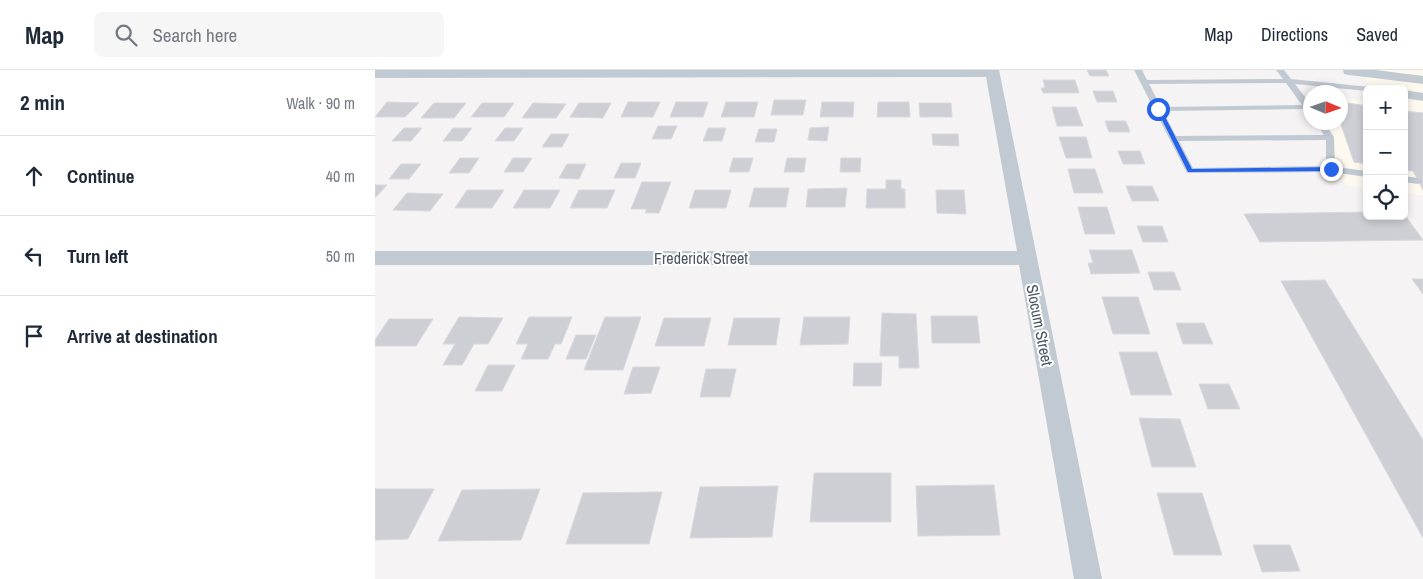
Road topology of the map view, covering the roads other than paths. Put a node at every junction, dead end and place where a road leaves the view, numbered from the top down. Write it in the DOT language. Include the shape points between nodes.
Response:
graph roads {
  1 [pos="1138,70"];
  2 [pos="1280,70"];
  3 [pos="1347,70"];
  4 [pos="993,71"];
  5 [pos="375,74"];
  6 [pos="1288,80"];
  7 [pos="1423,80"];
  8 [pos="1145,82"];
  9 [pos="1363,85"];
  10 [pos="1363,88"];
  11 [pos="1408,94"];
  12 [pos="1423,96"];
  13 [pos="1303,101"];
  14 [pos="1158,109"];
  15 [pos="1303,109"];
  16 [pos="1325,130"];
  17 [pos="1330,137"];
  18 [pos="1173,139"];
  19 [pos="1331,169"];
  20 [pos="1363,173"];
  21 [pos="1408,180"];
  22 [pos="1419,181"];
  23 [pos="375,258"];
  24 [pos="1027,258"];
  25 [pos="1088,579"];
  1 -- 8 [label="lane"];
  2 -- 6 [label="lane"];
  3 -- 7 [label="street"];
  3 -- 9 [label="street"];
  4 -- 5 [label="street"];
  4 -- 24 [label="street, Slocum Street"];
  6 -- 8 [label="lane"];
  6 -- 10 [label="lane"];
  6 -- 13 [label="lane"];
  8 -- 14 [label="lane"];
  11 -- 12 [label="street"];
  14 -- 15 [label="lane"];
  14 -- 18 [label="lane"];
  16 -- 17 [label="lane"];
  17 -- 18 [label="lane"];
  17 -- 19 [label="lane"];
  18 -- 19 [label="lane" via="1190,171"];
  19 -- 20 [label="lane"];
  21 -- 22 [label="lane"];
  23 -- 24 [label="street, Frederick Street"];
  24 -- 25 [label="street, Slocum Street"];
}
